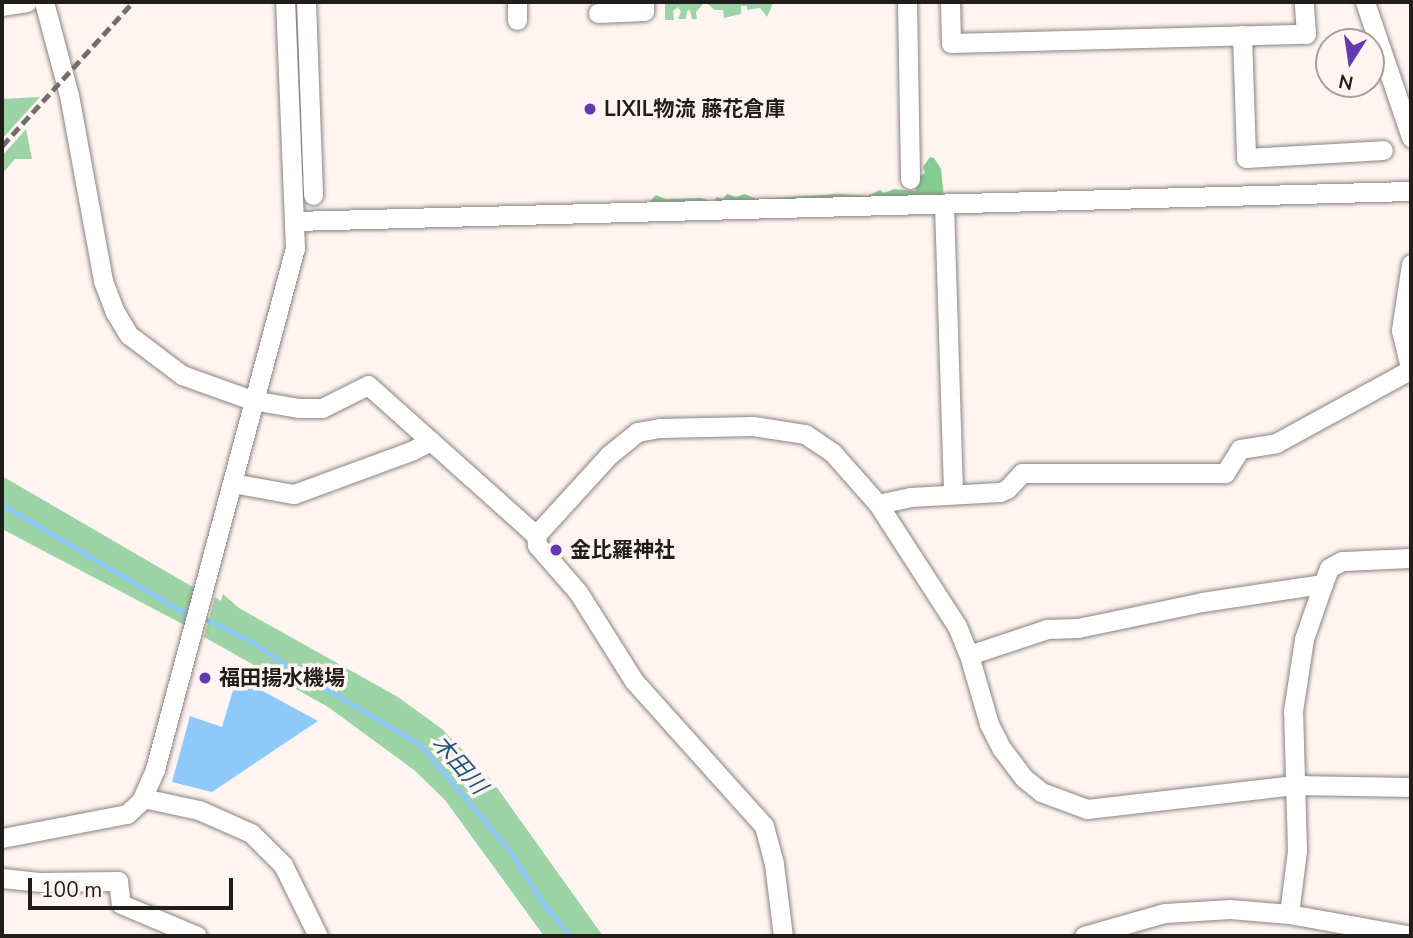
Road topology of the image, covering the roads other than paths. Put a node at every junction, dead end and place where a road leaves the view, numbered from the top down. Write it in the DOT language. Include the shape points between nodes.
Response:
graph roads {
  1 [pos="27,2"];
  2 [pos="44,2"];
  3 [pos="285,2"];
  4 [pos="306,2"];
  5 [pos="644,2"];
  6 [pos="907,2"];
  7 [pos="950,2"];
  8 [pos="1304,2"];
  9 [pos="1365,2"];
  10 [pos="2,6"];
  11 [pos="598,13"];
  12 [pos="1242,35"];
  13 [pos="1411,137"];
  14 [pos="1383,150"];
  15 [pos="909,179"];
  16 [pos="1411,191"];
  17 [pos="313,195"];
  18 [pos="944,205"];
  19 [pos="294,221"];
  20 [pos="1411,264"];
  21 [pos="1411,371"];
  22 [pos="252,400"];
  23 [pos="431,441"];
  24 [pos="232,483"];
  25 [pos="953,494"];
  26 [pos="878,504"];
  27 [pos="536,535"];
  28 [pos="1411,558"];
  29 [pos="1323,584"];
  30 [pos="969,655"];
  31 [pos="1293,785"];
  32 [pos="1411,787"];
  33 [pos="143,798"];
  34 [pos="2,838"];
  35 [pos="2,878"];
  36 [pos="1289,914"];
  37 [pos="197,936"];
  38 [pos="318,936"];
  39 [pos="783,936"];
  40 [pos="1084,936"];
  41 [pos="1411,936"];
  1 -- 10 [label="street"];
  2 -- 22 [label="street" via="69,94 103,281 115,312 129,335 182,375"];
  3 -- 19 [label="street"];
  4 -- 17 [label="street"];
  5 -- 11 [label="street" via="644,11"];
  6 -- 15 [label="street"];
  7 -- 12 [label="street" via="951,43"];
  8 -- 12 [label="street" via="1306,34"];
  9 -- 13 [label="street"];
  12 -- 14 [label="street" via="1246,158"];
  16 -- 18 [label="street"];
  18 -- 19 [label="street"];
  18 -- 25 [label="street"];
  19 -- 22 [label="street" via="295,248"];
  20 -- 21 [label="street" via="1401,330"];
  21 -- 25 [label="street" via="1276,443 1240,449 1225,473 1022,473 1000,492"];
  22 -- 23 [label="street" via="322,408 368,385"];
  22 -- 24 [label="street"];
  23 -- 24 [label="street" via="294,494"];
  23 -- 27 [label="street"];
  24 -- 33 [label="street" via="155,769"];
  25 -- 26 [label="street"];
  26 -- 27 [label="street" via="832,452 805,434 753,426 660,428 630,435"];
  26 -- 30 [label="street" via="957,626"];
  27 -- 39 [label="street" via="537,545 578,592 634,681 764,826"];
  28 -- 29 [label="street" via="1342,561 1329,568"];
  29 -- 30 [label="street" via="1202,602 1078,628 1047,629"];
  29 -- 31 [label="street" via="1304,639 1293,711"];
  30 -- 31 [label="street" via="989,724 1002,749 1041,792 1087,809"];
  31 -- 32 [label="street"];
  31 -- 36 [label="street" via="1297,851"];
  33 -- 34 [label="street" via="127,814 114,819"];
  33 -- 38 [label="street" via="199,810 257,838 283,865"];
  35 -- 37 [label="street" via="118,881 121,904"];
  36 -- 40 [label="street" via="1230,909 1166,913"];
  36 -- 41 [label="street"];
}
